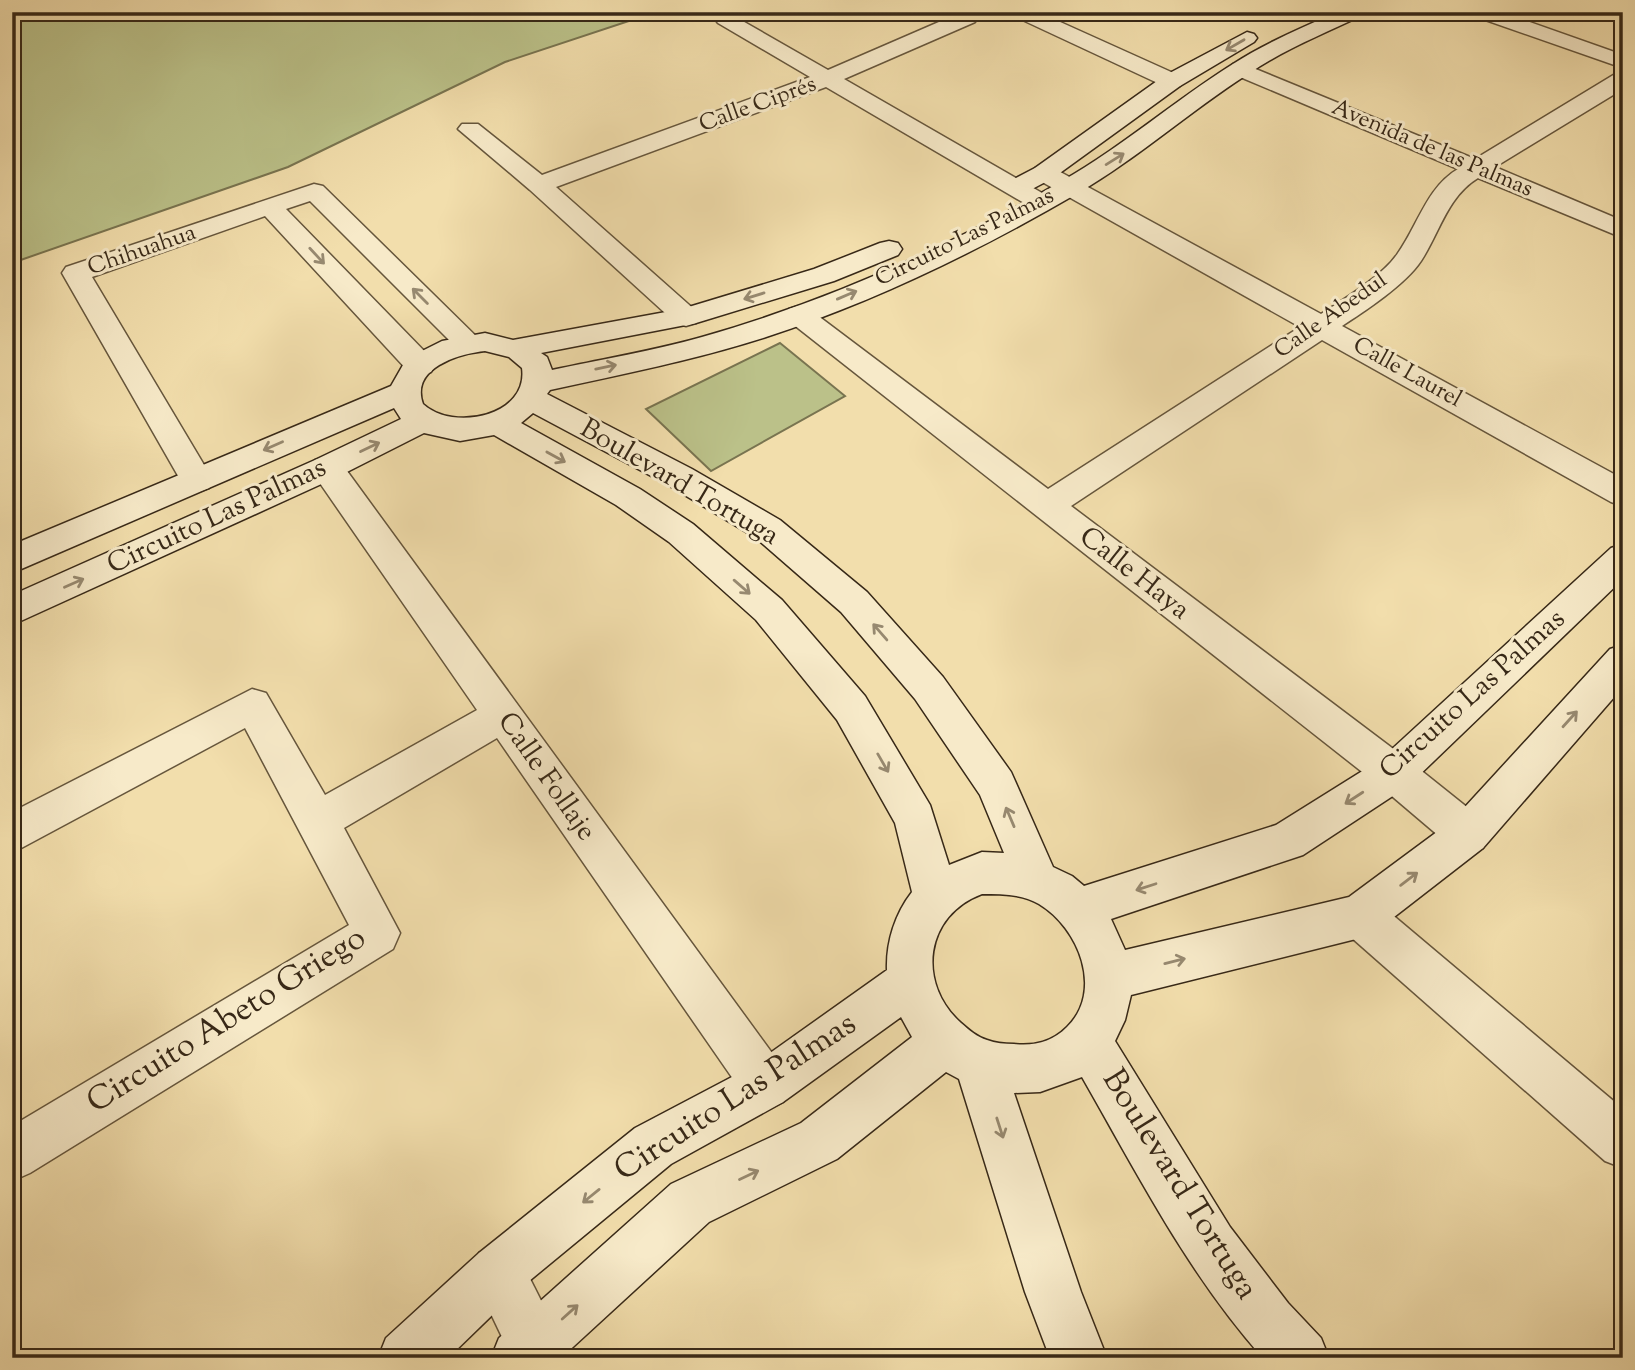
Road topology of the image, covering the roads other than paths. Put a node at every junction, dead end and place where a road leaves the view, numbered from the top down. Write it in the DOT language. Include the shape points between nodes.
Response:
graph roads {
  1 [pos="972,12"];
  2 [pos="1021,12"];
  3 [pos="1354,12"];
  4 [pos="1481,12"];
  5 [pos="725,19"];
  6 [pos="1267,26"];
  7 [pos="1623,62"];
  8 [pos="1241,69"];
  9 [pos="829,79"];
  10 [pos="1623,79"];
  11 [pos="1172,81"];
  12 [pos="470,129"];
  13 [pos="1474,167"];
  14 [pos="1044,173"];
  15 [pos="539,185"];
  16 [pos="1071,186"];
  17 [pos="1004,195"];
  18 [pos="1040,202"];
  19 [pos="270,207"];
  20 [pos="960,218"];
  21 [pos="1623,230"];
  22 [pos="799,315"];
  23 [pos="686,317"];
  24 [pos="1322,326"];
  25 [pos="469,344"];
  26 [pos="516,348"];
  27 [pos="412,379"];
  28 [pos="536,391"];
  29 [pos="422,421"];
  30 [pos="497,423"];
  31 [pos="327,468"];
  32 [pos="197,480"];
  33 [pos="1623,494"];
  34 [pos="1047,506"];
  35 [pos="1623,557"];
  36 [pos="12,560"];
  37 [pos="12,611"];
  38 [pos="1623,660"];
  39 [pos="502,715"];
  40 [pos="1394,773"];
  41 [pos="318,821"];
  42 [pos="12,834"];
  43 [pos="1468,834"];
  44 [pos="1037,880"];
  45 [pos="935,896"];
  46 [pos="1078,909"];
  47 [pos="1360,916"];
  48 [pos="1109,977"];
  49 [pos="911,981"];
  50 [pos="1088,1041"];
  51 [pos="962,1053"];
  52 [pos="766,1085"];
  53 [pos="1623,1143"];
  54 [pos="12,1155"];
  55 [pos="498,1272"];
  56 [pos="532,1353"];
  57 [pos="406,1358"];
  58 [pos="1079,1358"];
  59 [pos="1301,1358"];
  1 -- 9 [label="street, Calle Ciprés" via="968,18"];
  2 -- 11 [label="street"];
  3 -- 8 [label="street, Circuito Las Palmas"];
  4 -- 7 [label="street"];
  5 -- 9 [label="street"];
  6 -- 11 [label="street, Circuito Las Palmas, one-way"];
  8 -- 13 [label="street, Avenida de las Palmas"];
  16 -- 8 [label="street, Circuito Las Palmas, one-way" via="1146,139"];
  9 -- 15 [label="street, Calle Ciprés"];
  9 -- 17 [label="street"];
  10 -- 13 [label="street, Calle Abedul"];
  11 -- 14 [label="street, Circuito Las Palmas"];
  12 -- 15 [label="street"];
  13 -- 21 [label="street, Avenida de las Palmas"];
  13 -- 24 [label="street, Calle Abedul" via="1447,192 1409,259 1364,299"];
  14 -- 16 [label="street, Calle Laurel"];
  14 -- 17 [label="street, Circuito Las Palmas"];
  15 -- 23 [label="street"];
  16 -- 18 [label="street, Circuito Las Palmas"];
  16 -- 24 [label="street, Calle Laurel"];
  17 -- 18 [label="street"];
  22 -- 18 [label="street, Circuito Las Palmas, one-way" via="958,247"];
  25 -- 19 [label="street, Chihuahua, one-way" via="314,191"];
  19 -- 27 [label="street, one-way"];
  19 -- 32 [label="street, Chihuahua" via="76,273"];
  20 -- 23 [label="street, Circuito Las Palmas, one-way" via="824,275"];
  28 -- 22 [label="street, Circuito Las Palmas, one-way"];
  22 -- 34 [label="street, Calle Haya"];
  23 -- 26 [label="street, Circuito Las Palmas"];
  24 -- 33 [label="street, Calle Laurel"];
  24 -- 34 [label="street, Calle Abedul"];
  25 -- 26 [label="street"];
  25 -- 27 [label="street" via="442,352"];
  26 -- 28 [label="street" via="538,368"];
  27 -- 29 [label="street" via="405,403"];
  27 -- 32 [label="street, Circuito Las Palmas, one-way"];
  28 -- 30 [label="street" via="517,413"];
  44 -- 28 [label="street, Boulevard Tortuga, one-way" via="996,785 929,688 854,602 768,529"];
  29 -- 30 [label="street" via="456,430"];
  31 -- 29 [label="street, Circuito Las Palmas, one-way"];
  30 -- 45 [label="street, Boulevard Tortuga, one-way" via="628,497 681,533 769,610 851,708 915,819"];
  37 -- 31 [label="street, Circuito Las Palmas, one-way"];
  31 -- 39 [label="street, Calle Follaje"];
  32 -- 36 [label="street, Circuito Las Palmas"];
  34 -- 40 [label="street, Calle Haya"];
  35 -- 40 [label="street, Circuito Las Palmas"];
  43 -- 38 [label="street, one-way"];
  39 -- 41 [label="street"];
  39 -- 52 [label="street, Calle Follaje"];
  40 -- 43 [label="street, Calle Haya"];
  40 -- 46 [label="street, Circuito Las Palmas, one-way" via="1288,841"];
  41 -- 42 [label="street, Circuito Abeto Griego" via="252,705"];
  41 -- 54 [label="street, Circuito Abeto Griego" via="377,933"];
  47 -- 43 [label="street, one-way"];
  44 -- 45 [label="street" via="982,873"];
  44 -- 46 [label="street"];
  45 -- 49 [label="street" via="919,917 909,948"];
  46 -- 48 [label="street" via="1094,928"];
  48 -- 47 [label="street, one-way"];
  47 -- 53 [label="street"];
  48 -- 50 [label="street" via="1105,1011"];
  49 -- 51 [label="street" via="919,1007"];
  49 -- 52 [label="street, Circuito Las Palmas"];
  50 -- 51 [label="street" via="1062,1061 1029,1072"];
  50 -- 59 [label="street, Boulevard Tortuga" via="1216,1254"];
  56 -- 51 [label="street, one-way" via="690,1203 820,1141"];
  51 -- 58 [label="street, one-way"];
  52 -- 55 [label="street, Circuito Las Palmas, one-way" via="653,1146"];
  55 -- 56 [label="street"];
  55 -- 57 [label="street, Circuito Las Palmas"];
}
